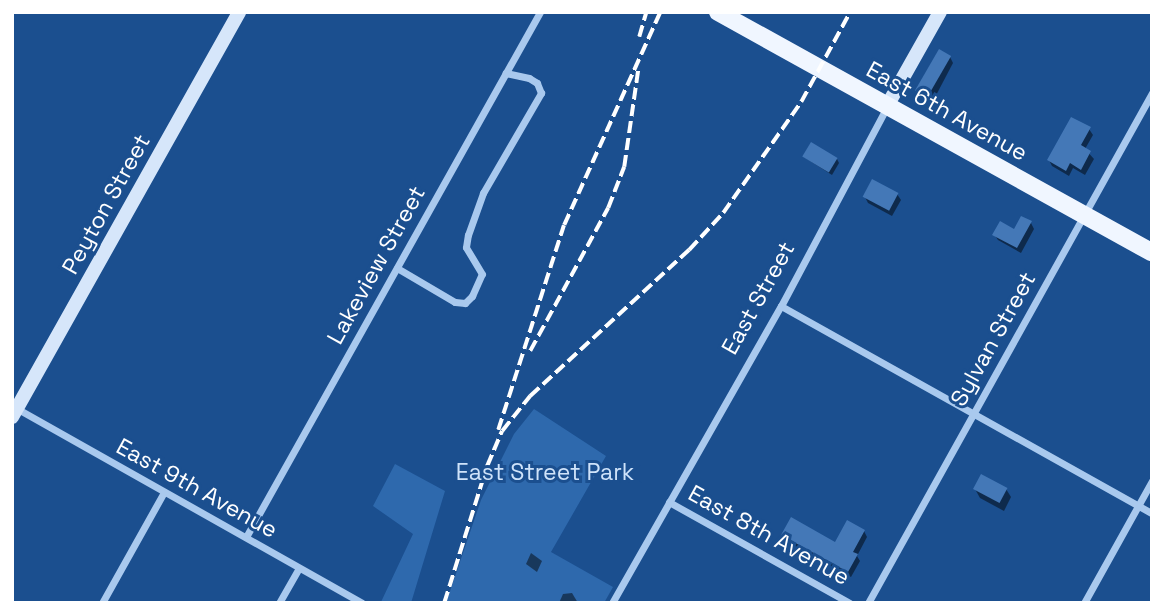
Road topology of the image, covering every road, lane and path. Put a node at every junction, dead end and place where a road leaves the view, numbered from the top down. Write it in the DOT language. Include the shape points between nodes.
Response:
graph roads {
  1 [pos="239,12"];
  2 [pos="540,12"];
  3 [pos="718,12"];
  4 [pos="940,12"];
  5 [pos="506,73"];
  6 [pos="1152,93"];
  7 [pos="887,106"];
  8 [pos="1083,215"];
  9 [pos="1152,253"];
  10 [pos="397,268"];
  11 [pos="780,306"];
  12 [pos="14,411"];
  13 [pos="974,414"];
  14 [pos="1152,481"];
  15 [pos="164,492"];
  16 [pos="669,502"];
  17 [pos="1138,506"];
  18 [pos="1152,513"];
  19 [pos="246,537"];
  20 [pos="299,568"];
  21 [pos="102,603"];
  22 [pos="279,603"];
  23 [pos="362,603"];
  24 [pos="612,603"];
  25 [pos="850,603"];
  26 [pos="868,603"];
  27 [pos="1084,603"];
  1 -- 12 [label="street, Peyton Street"];
  2 -- 5 [label="street, Lakeview Street"];
  3 -- 7 [label="main road, East 6th Avenue"];
  4 -- 7 [label="street, East Street"];
  5 -- 10 [label="street, Lakeview Street"];
  5 -- 10 [label="street" via="529,78 541,93 483,193 468,235 466,247 482,274 472,296 465,303 455,302"];
  6 -- 8 [label="street, Sylvan Street"];
  7 -- 8 [label="main road, East 6th Avenue"];
  7 -- 11 [label="street, East Street"];
  8 -- 9 [label="main road, East 6th Avenue"];
  8 -- 13 [label="street, Sylvan Street"];
  10 -- 19 [label="street, Lakeview Street"];
  11 -- 13 [label="street"];
  11 -- 16 [label="street, East Street"];
  12 -- 15 [label="street, East 9th Avenue"];
  13 -- 17 [label="street"];
  13 -- 26 [label="street, Sylvan Street"];
  14 -- 17 [label="street"];
  15 -- 19 [label="street, East 9th Avenue"];
  15 -- 21 [label="street"];
  16 -- 24 [label="street, East Street"];
  16 -- 25 [label="street, East 8th Avenue"];
  17 -- 18 [label="street"];
  17 -- 27 [label="street"];
  19 -- 20 [label="street, East 9th Avenue"];
  20 -- 22 [label="street"];
  20 -- 23 [label="street, East 9th Avenue"];
}
